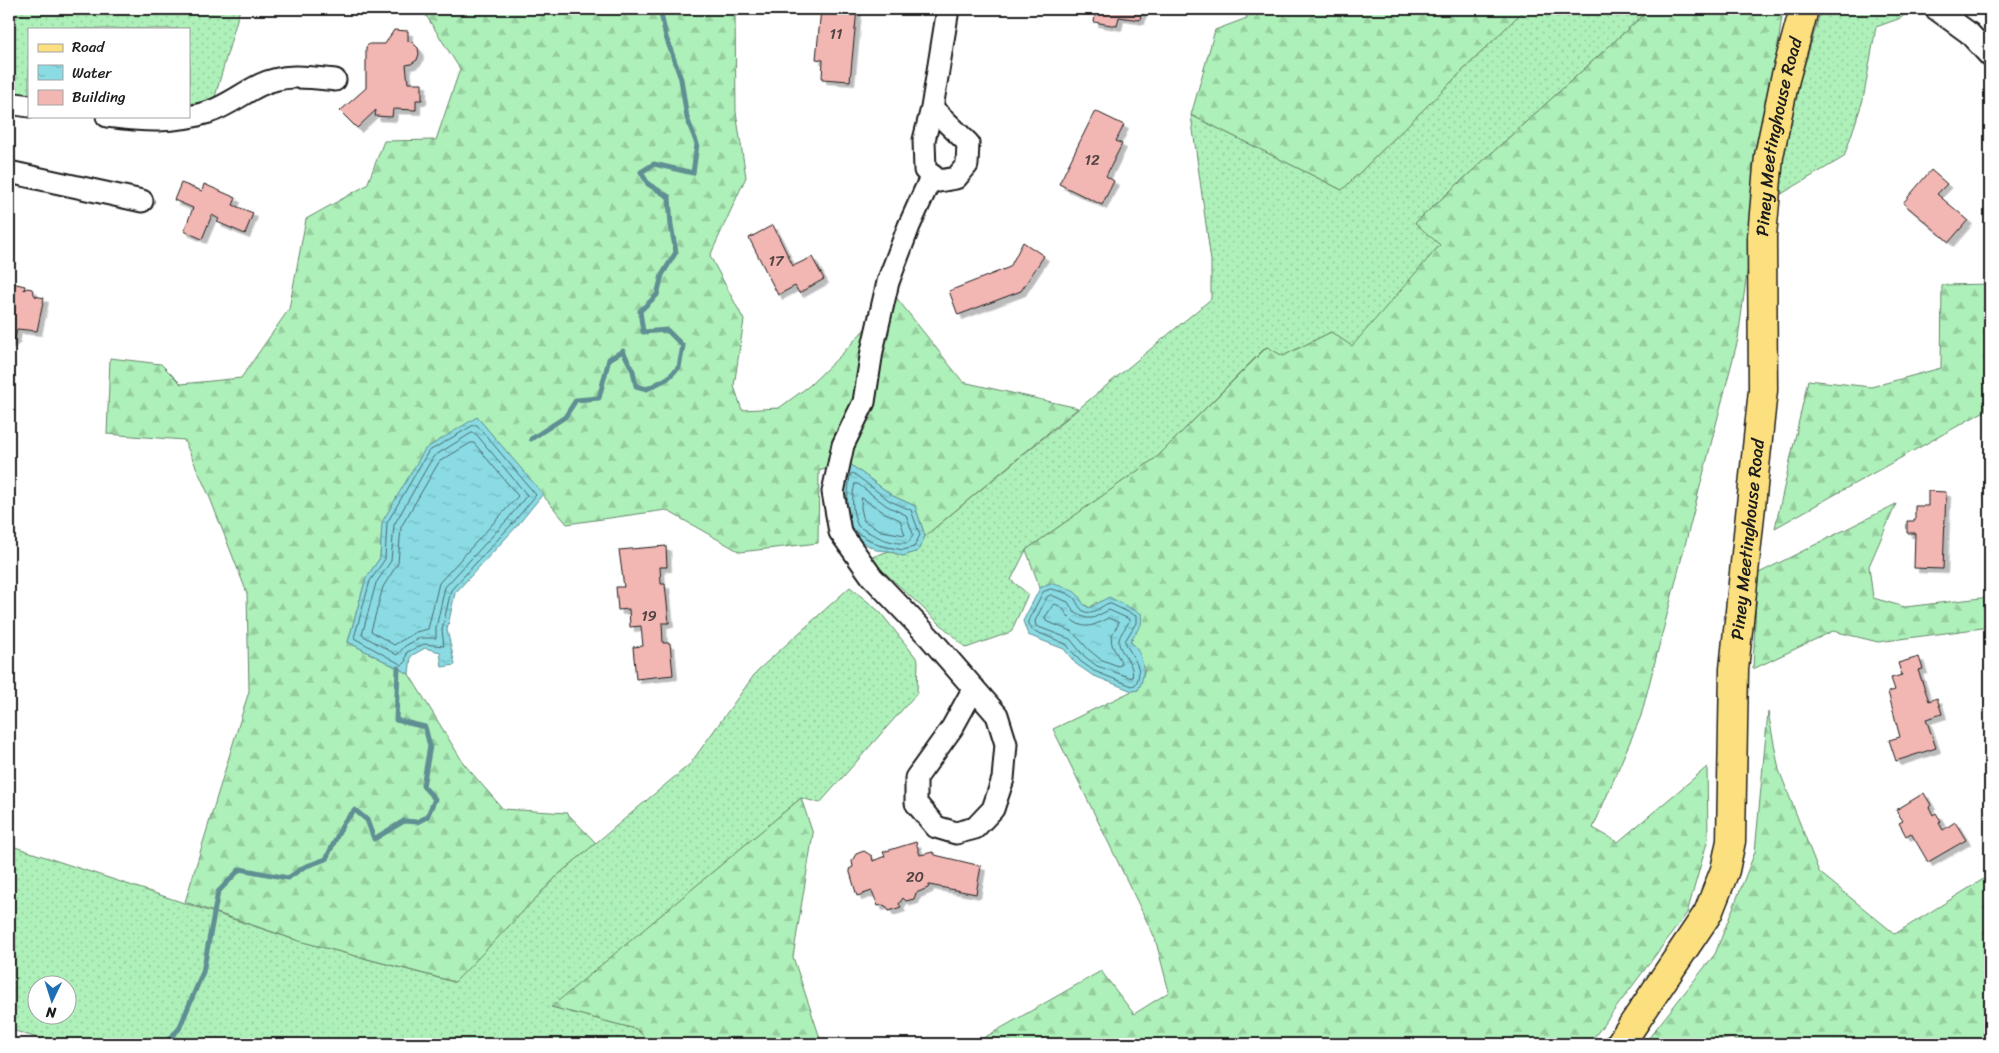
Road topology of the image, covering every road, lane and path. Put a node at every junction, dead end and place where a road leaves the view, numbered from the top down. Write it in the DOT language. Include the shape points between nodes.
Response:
graph roads {
  1 [pos="948,9"];
  2 [pos="1804,9"];
  3 [pos="1936,9"];
  4 [pos="1990,56"];
  5 [pos="335,80"];
  6 [pos="9,103"];
  7 [pos="28,106"];
  8 [pos="932,108"];
  9 [pos="190,117"];
  10 [pos="123,118"];
  11 [pos="185,118"];
  12 [pos="9,172"];
  13 [pos="932,175"];
  14 [pos="142,201"];
  15 [pos="974,688"];
  16 [pos="1620,1044"];
  1 -- 8 [label="street"];
  2 -- 16 [label="main road, Piney Meetinghouse Road" via="1769,156 1762,236 1762,390 1734,669 1731,841 1725,870 1708,913"];
  3 -- 4 [label="street" via="1969,33"];
  5 -- 9 [label="street" via="296,76 262,84 211,111"];
  6 -- 7 [label="street"];
  8 -- 13 [label="street" via="924,140 925,170"];
  8 -- 13 [label="street" via="968,143 967,165 956,178 940,181"];
  10 -- 11 [label="street" via="147,121"];
  12 -- 14 [label="street"];
  13 -- 15 [label="street" via="888,282 864,402 843,445 833,492 840,532 872,577"];
  15 -- 15 [label="street" via="997,715 1002,730 1006,744 1003,779 992,809 975,828 956,833 936,826 916,803 916,778 952,728"];
}
